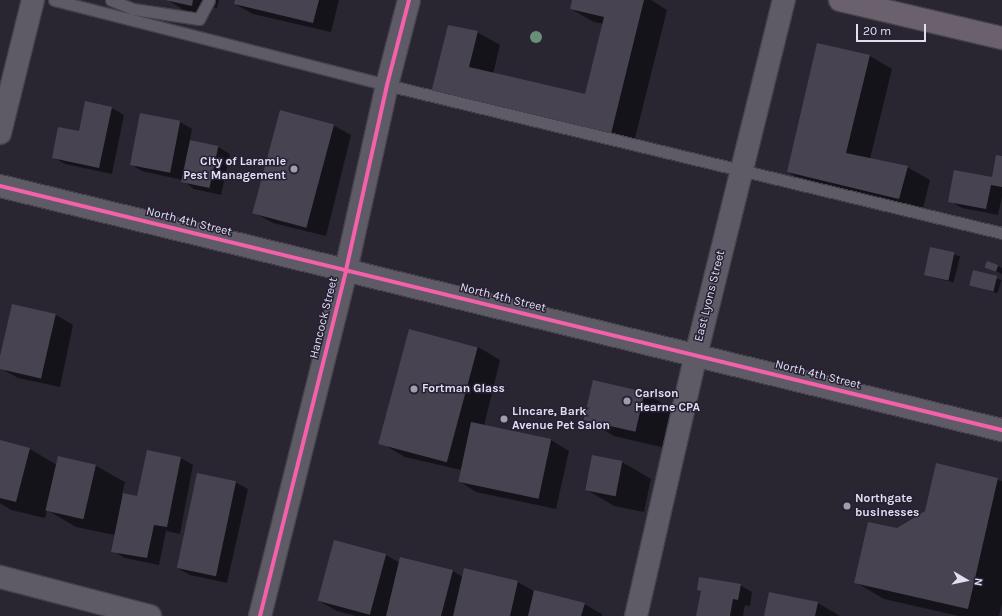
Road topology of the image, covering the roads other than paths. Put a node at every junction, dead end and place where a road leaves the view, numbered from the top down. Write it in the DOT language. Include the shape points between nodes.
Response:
graph roads {
  1 [pos="33,0"];
  2 [pos="54,0"];
  3 [pos="111,0"];
  4 [pos="209,0"];
  5 [pos="409,0"];
  6 [pos="784,0"];
  7 [pos="840,0"];
  8 [pos="1002,38"];
  9 [pos="387,85"];
  10 [pos="0,133"];
  11 [pos="741,171"];
  12 [pos="0,186"];
  13 [pos="1002,233"];
  14 [pos="346,270"];
  15 [pos="696,355"];
  16 [pos="1002,430"];
  17 [pos="0,577"];
  18 [pos="150,616"];
  19 [pos="260,616"];
  20 [pos="636,616"];
  1 -- 10 [label="street"];
  2 -- 9 [label="lane"];
  3 -- 4 [label="lane" via="133,9 199,19"];
  5 -- 9 [label="street, Hancock Street"];
  6 -- 11 [label="street, East Lyons Street"];
  7 -- 8 [label="main road"];
  9 -- 11 [label="lane"];
  9 -- 14 [label="street, Hancock Street"];
  11 -- 13 [label="lane"];
  11 -- 15 [label="street, East Lyons Street"];
  12 -- 14 [label="street, North 4th Street"];
  14 -- 15 [label="street, North 4th Street"];
  14 -- 19 [label="street, Hancock Street"];
  15 -- 16 [label="street, North 4th Street"];
  15 -- 20 [label="street, East Lyons Street"];
  17 -- 18 [label="street"];
}
